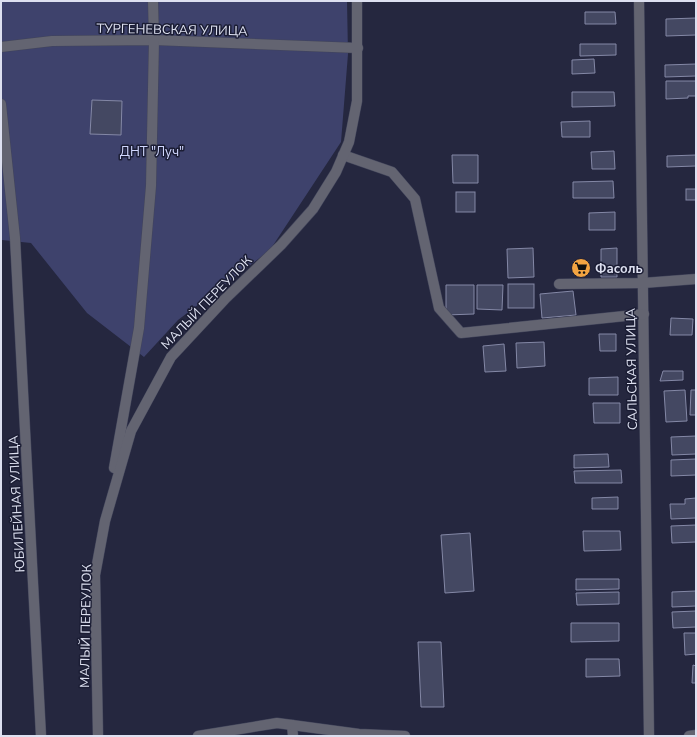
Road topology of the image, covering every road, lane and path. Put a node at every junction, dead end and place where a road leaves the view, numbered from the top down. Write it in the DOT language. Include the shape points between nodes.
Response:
graph roads {
  1 [pos="153,1"];
  2 [pos="357,1"];
  3 [pos="639,1"];
  4 [pos="154,40"];
  5 [pos="1,47"];
  6 [pos="358,48"];
  7 [pos="1,104"];
  8 [pos="343,155"];
  9 [pos="696,279"];
  10 [pos="643,283"];
  11 [pos="559,284"];
  12 [pos="644,314"];
  13 [pos="105,521"];
  14 [pos="292,725"];
  15 [pos="696,735"];
  16 [pos="41,736"];
  17 [pos="98,736"];
  18 [pos="198,736"];
  19 [pos="293,736"];
  20 [pos="405,736"];
  21 [pos="649,736"];
  22 [pos="688,736"];
  1 -- 4 [label="street"];
  2 -- 6 [label="street, МАЛЫЙ ПЕРЕУЛОК"];
  3 -- 10 [label="street, САЛЬСКАЯ УЛИЦА"];
  4 -- 5 [label="street, ТУРГЕНЕВСКАЯ УЛИЦА" via="52,41"];
  4 -- 6 [label="street, ТУРГЕНЕВСКАЯ УЛИЦА"];
  4 -- 13 [label="street" via="151,186 139,328"];
  6 -- 8 [label="street, МАЛЫЙ ПЕРЕУЛОК" via="357,101 349,142"];
  7 -- 16 [label="street, ЮБИЛЕЙНАЯ УЛИЦА" via="15,238"];
  8 -- 12 [label="street" via="392,172 415,199 439,308 461,333"];
  8 -- 13 [label="street, МАЛЫЙ ПЕРЕУЛОК" via="336,172 313,209 171,357 131,431"];
  9 -- 10 [label="street"];
  10 -- 11 [label="street"];
  10 -- 12 [label="street, САЛЬСКАЯ УЛИЦА"];
  12 -- 21 [label="street, САЛЬСКАЯ УЛИЦА"];
  13 -- 17 [label="street, МАЛЫЙ ПЕРЕУЛОК" via="95,575"];
  14 -- 18 [label="street" via="278,723"];
  14 -- 19 [label="street"];
  14 -- 20 [label="street" via="359,734"];
  15 -- 22 [label="street"];
}
